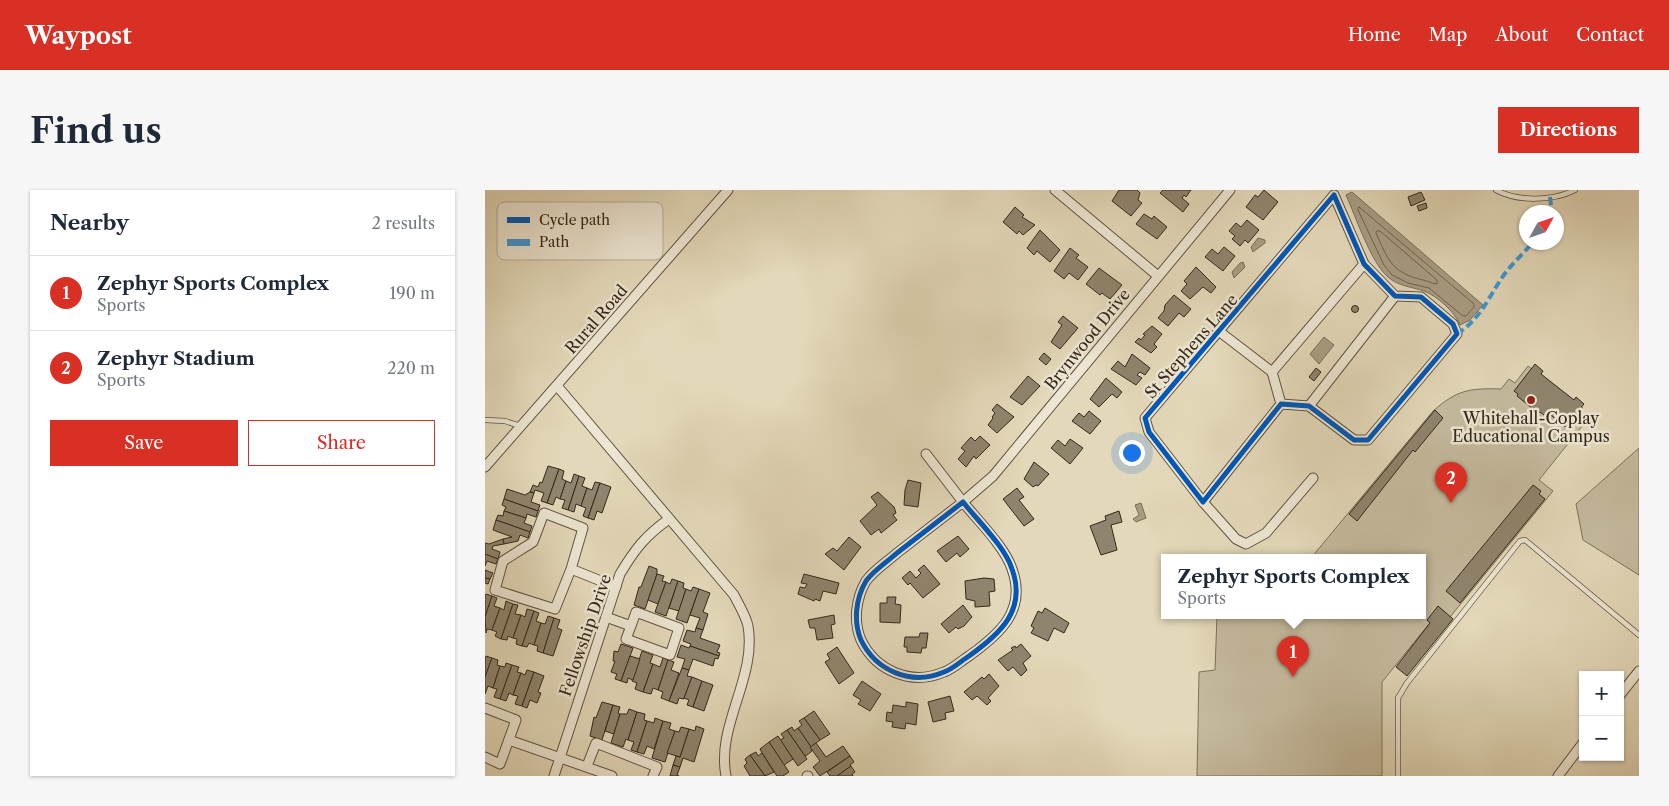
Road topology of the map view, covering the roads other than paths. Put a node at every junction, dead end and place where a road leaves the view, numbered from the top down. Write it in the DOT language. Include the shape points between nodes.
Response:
graph roads {
  1 [pos="728,190"];
  2 [pos="1055,190"];
  3 [pos="1229,190"];
  4 [pos="1496,190"];
  5 [pos="1575,190"];
  6 [pos="1336,193"];
  7 [pos="1364,264"];
  8 [pos="1158,276"];
  9 [pos="1395,296"];
  10 [pos="1220,332"];
  11 [pos="1271,372"];
  12 [pos="557,387"];
  13 [pos="1281,404"];
  14 [pos="1309,406"];
  15 [pos="485,420"];
  16 [pos="522,427"];
  17 [pos="926,454"];
  18 [pos="485,467"];
  19 [pos="1313,478"];
  20 [pos="963,502"];
  21 [pos="1203,502"];
  22 [pos="669,519"];
  23 [pos="571,569"];
  24 [pos="616,587"];
  25 [pos="606,617"];
  26 [pos="631,626"];
  27 [pos="1639,635"];
  28 [pos="1639,671"];
  29 [pos="1624,690"];
  30 [pos="485,708"];
  31 [pos="509,740"];
  32 [pos="1579,749"];
  33 [pos="485,757"];
  34 [pos="560,758"];
  35 [pos="587,766"];
  36 [pos="554,776"];
  37 [pos="612,776"];
  38 [pos="653,776"];
  39 [pos="725,776"];
  40 [pos="1398,776"];
  41 [pos="1558,776"];
  1 -- 12 [label="street, Rural Road"];
  2 -- 8 [label="street"];
  3 -- 8 [label="street, Brynwood Drive"];
  4 -- 5 [label="lane" via="1507,196 1541,198 1565,195"];
  6 -- 7 [label="street, St Stephens Lane"];
  6 -- 10 [label="street, St Stephens Lane"];
  7 -- 9 [label="street, St Stephens Lane"];
  7 -- 11 [label="street"];
  8 -- 20 [label="street, Brynwood Drive" via="1006,462"];
  9 -- 14 [label="street"];
  9 -- 14 [label="street" via="1421,297 1453,324 1457,334 1368,440 1354,440"];
  10 -- 11 [label="street, St Stephens Lane"];
  10 -- 21 [label="street, St Stephens Lane" via="1145,418 1149,432"];
  11 -- 13 [label="street"];
  12 -- 16 [label="street, Rural Road"];
  12 -- 22 [label="street"];
  13 -- 14 [label="street"];
  13 -- 21 [label="street"];
  15 -- 16 [label="lane" via="505,421"];
  16 -- 18 [label="street, Rural Road"];
  17 -- 20 [label="street, Brynwood Drive"];
  19 -- 21 [label="street, St Stephens Lane" via="1266,533 1246,544 1236,539"];
  20 -- 20 [label="street, Brynwood Drive" via="872,573 860,593 856,616 859,635 873,658 892,672 923,678 946,672 991,640 1011,614 1016,591 1007,556"];
  22 -- 24 [label="street, Fellowship Drive" via="649,533 633,552"];
  22 -- 39 [label="street" via="734,595 748,625 750,654 724,747"];
  23 -- 23 [label="street" via="583,528 544,513 533,542 503,561 495,590 555,608"];
  23 -- 24 [label="street"];
  24 -- 25 [label="street, Fellowship Drive"];
  25 -- 26 [label="street"];
  25 -- 34 [label="street, Fellowship Drive"];
  26 -- 26 [label="street" via="636,612 679,628 670,655 626,639"];
  27 -- 40 [label="lane" via="1525,540 1520,541 1398,698"];
  28 -- 29 [label="street"];
  30 -- 31 [label="street" via="516,720"];
  31 -- 33 [label="street" via="500,764"];
  31 -- 34 [label="street"];
  32 -- 41 [label="street"];
  34 -- 35 [label="street"];
  34 -- 36 [label="street, Fellowship Drive"];
  35 -- 37 [label="street"];
  35 -- 38 [label="street" via="595,743 657,766"];
}
